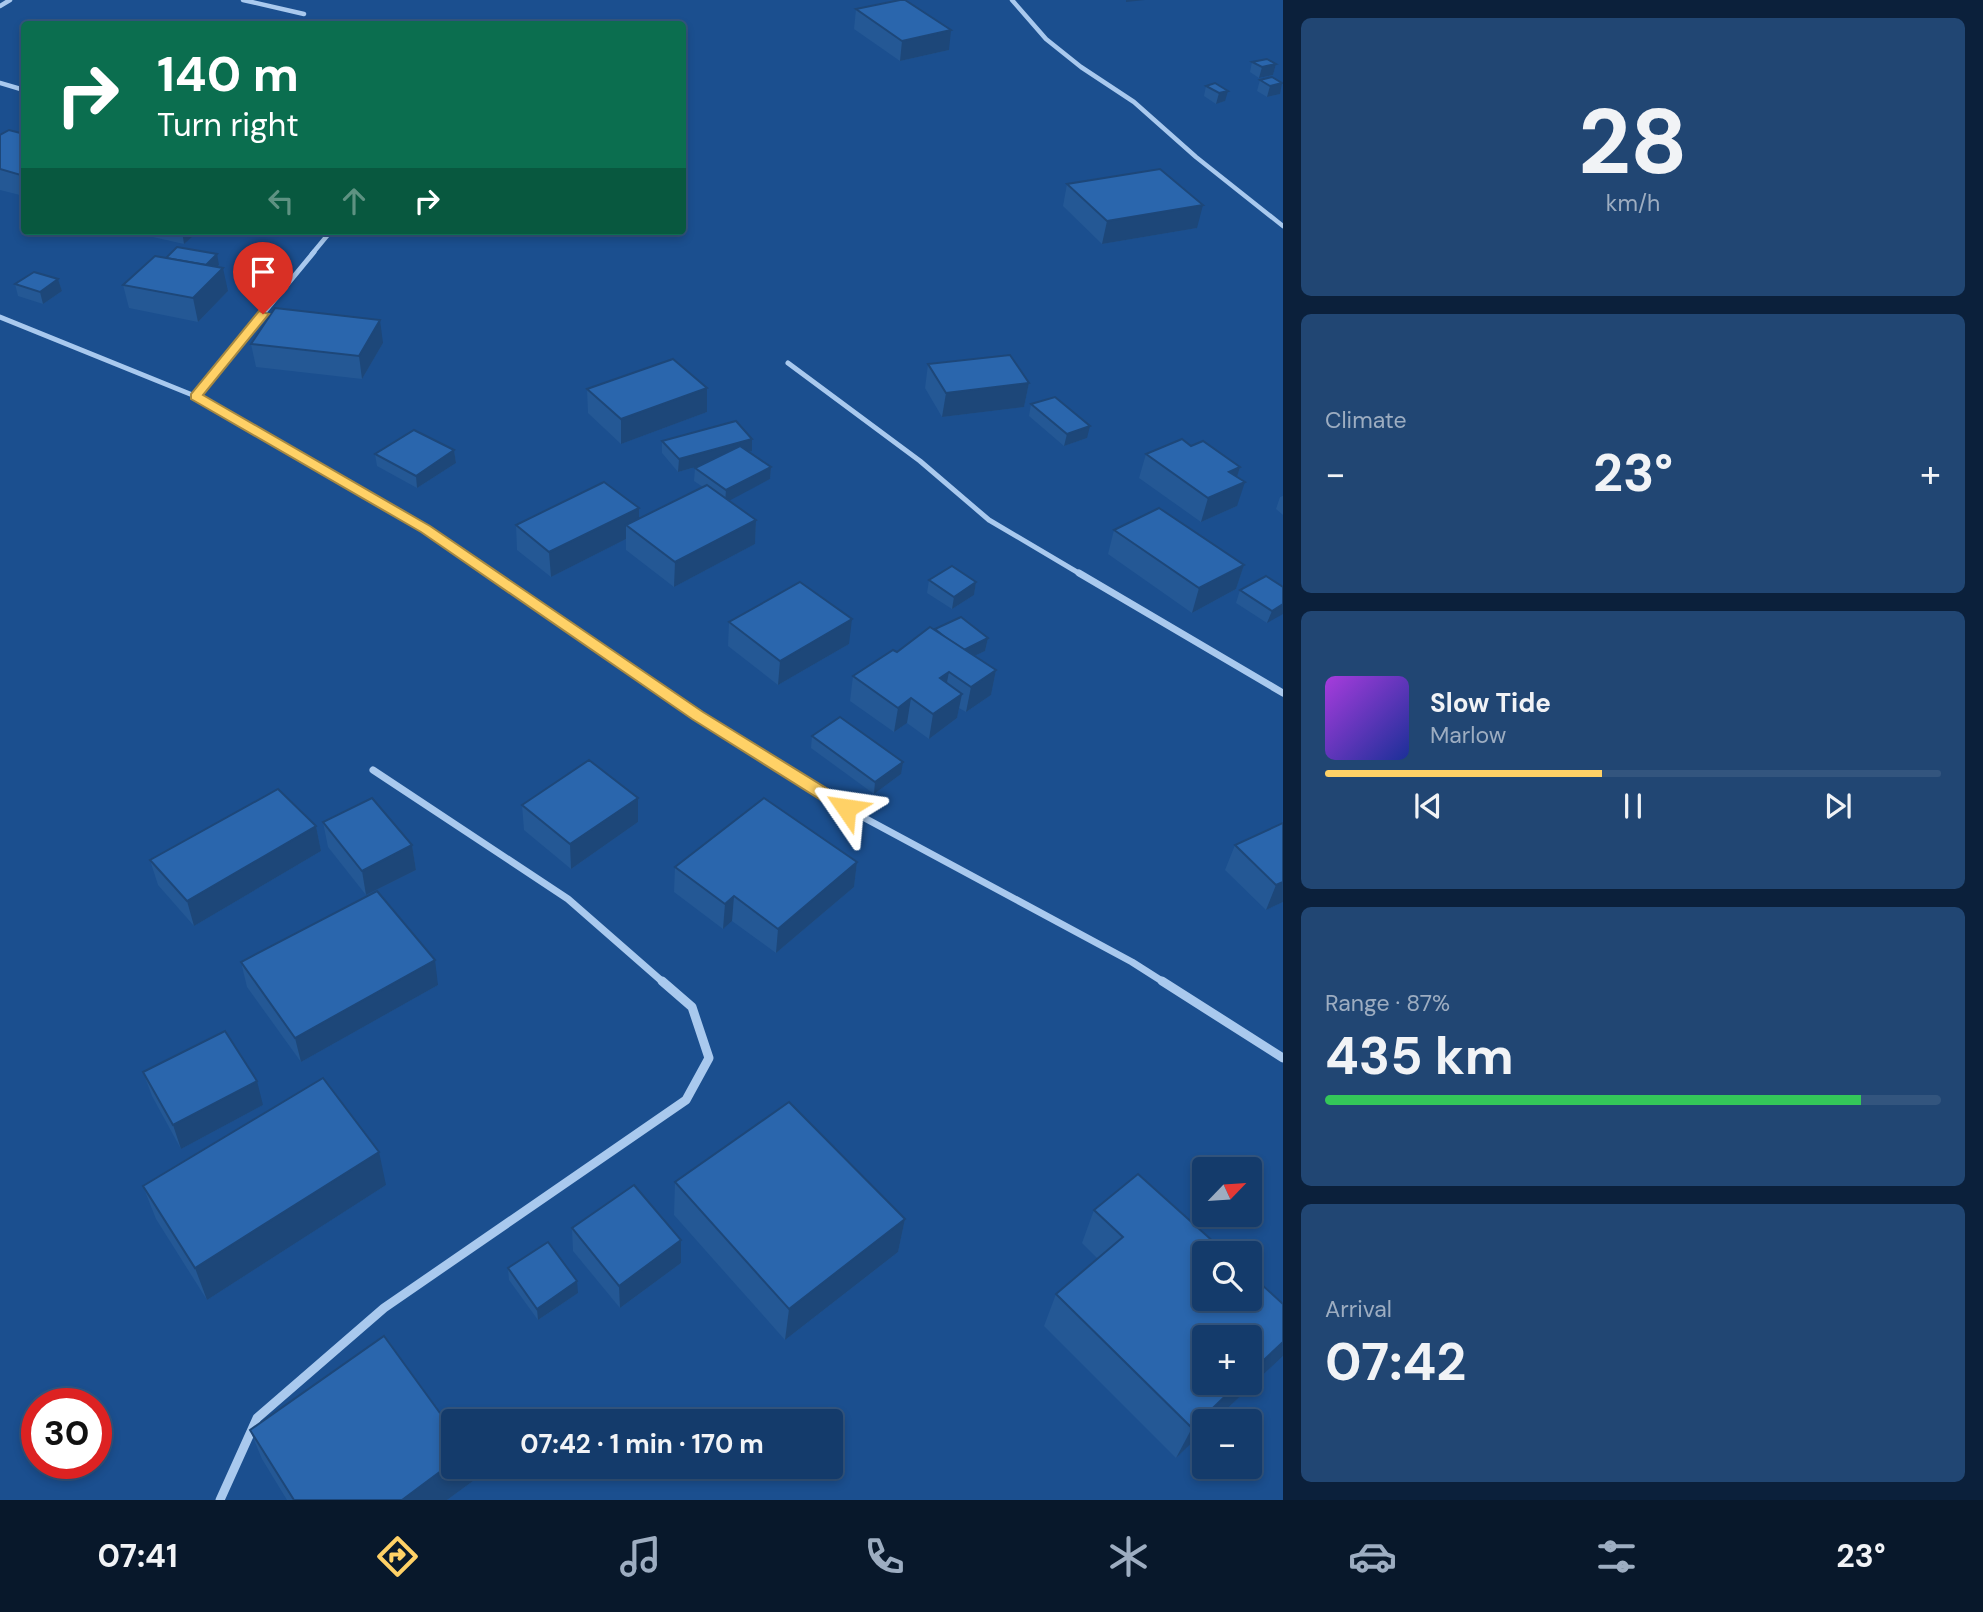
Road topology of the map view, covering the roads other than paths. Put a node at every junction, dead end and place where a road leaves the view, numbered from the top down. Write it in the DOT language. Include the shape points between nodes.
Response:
graph roads {
  1 [pos="10,0"];
  2 [pos="243,0"];
  3 [pos="1012,0"];
  4 [pos="0,6"];
  5 [pos="304,14"];
  6 [pos="0,83"];
  7 [pos="21,89"];
  8 [pos="1283,226"];
  9 [pos="328,235"];
  10 [pos="0,317"];
  11 [pos="788,363"];
  12 [pos="195,396"];
  13 [pos="1283,693"];
  14 [pos="373,771"];
  15 [pos="1283,1058"];
  16 [pos="220,1500"];
  1 -- 4 [label="street"];
  2 -- 5 [label="street"];
  3 -- 8 [label="street" via="1046,39 1134,102"];
  6 -- 7 [label="street"];
  9 -- 12 [label="street"];
  10 -- 12 [label="street"];
  11 -- 13 [label="street" via="920,461 989,520"];
  12 -- 15 [label="street" via="426,529 697,716 846,808 1132,962"];
  14 -- 16 [label="street" via="568,899 692,1007 709,1058 686,1100 384,1308 257,1418"];
}
